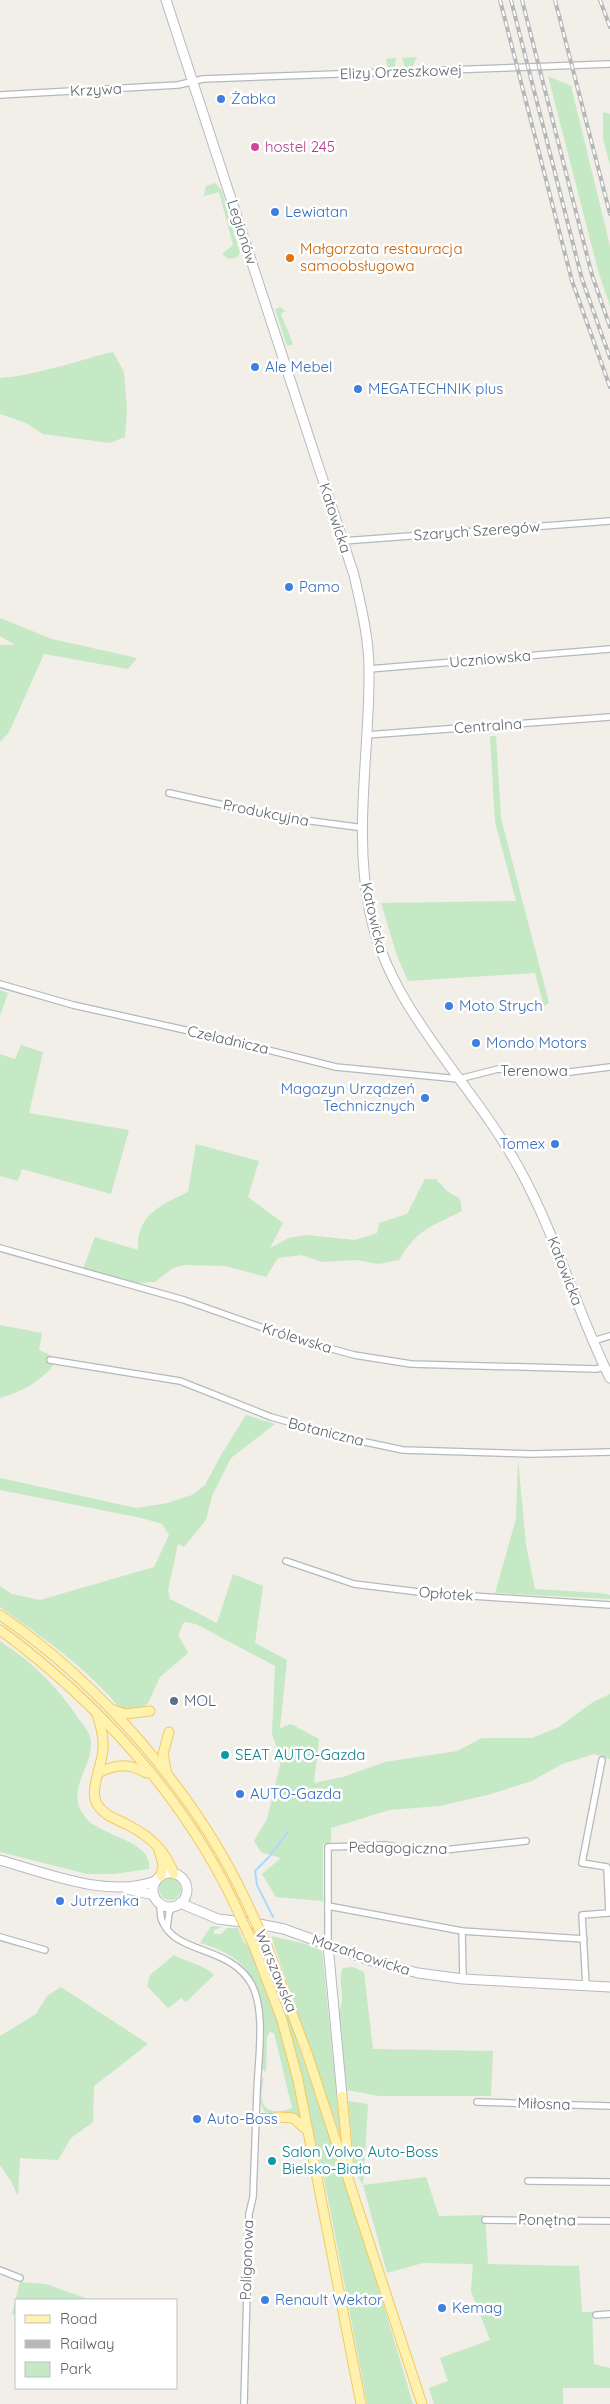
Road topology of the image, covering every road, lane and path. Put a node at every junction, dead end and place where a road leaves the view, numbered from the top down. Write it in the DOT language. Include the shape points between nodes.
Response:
graph roads {
  1 [pos="166,0"];
  2 [pos="610,64"];
  3 [pos="193,83"];
  4 [pos="0,95"];
  5 [pos="318,465"];
  6 [pos="610,521"];
  7 [pos="343,541"];
  8 [pos="610,649"];
  9 [pos="370,669"];
  10 [pos="610,717"];
  11 [pos="366,735"];
  12 [pos="169,793"];
  13 [pos="364,828"];
  14 [pos="0,984"];
  15 [pos="610,1067"];
  16 [pos="459,1079"];
  17 [pos="0,1248"];
  18 [pos="610,1336"];
  19 [pos="593,1341"];
  20 [pos="50,1360"];
  21 [pos="604,1367"];
  22 [pos="610,1378"];
  23 [pos="610,1452"];
  24 [pos="286,1561"];
  25 [pos="610,1605"];
  26 [pos="0,1615"];
  27 [pos="0,1630"];
  28 [pos="108,1708"];
  29 [pos="150,1711"];
  30 [pos="96,1713"];
  31 [pos="169,1732"];
  32 [pos="602,1760"];
  33 [pos="100,1772"];
  34 [pos="167,1774"];
  35 [pos="155,1779"];
  36 [pos="526,1841"];
  37 [pos="156,1844"];
  38 [pos="0,1860"];
  39 [pos="174,1874"];
  40 [pos="159,1879"];
  41 [pos="117,1886"];
  42 [pos="186,1894"];
  43 [pos="157,1899"];
  44 [pos="176,1905"];
  45 [pos="328,1906"];
  46 [pos="205,1914"];
  47 [pos="167,1928"];
  48 [pos="462,1931"];
  49 [pos="0,1937"];
  50 [pos="584,1939"];
  51 [pos="328,1945"];
  52 [pos="45,1950"];
  53 [pos="463,1979"];
  54 [pos="586,1986"];
  55 [pos="610,1987"];
  56 [pos="342,2096"];
  57 [pos="477,2102"];
  58 [pos="610,2106"];
  59 [pos="256,2117"];
  60 [pos="278,2117"];
  61 [pos="308,2132"];
  62 [pos="528,2181"];
  63 [pos="610,2182"];
  64 [pos="350,2184"];
  65 [pos="485,2220"];
  66 [pos="610,2221"];
  67 [pos="0,2270"];
  68 [pos="20,2278"];
  69 [pos="610,2314"];
  70 [pos="596,2315"];
  71 [pos="244,2404"];
  72 [pos="361,2404"];
  73 [pos="422,2404"];
  1 -- 3 [label="street, Legionów"];
  2 -- 3 [label="street, Elizy Orzeszkowej" via="203,79"];
  3 -- 4 [label="street, Krzywa"];
  3 -- 5 [label="street, Legionów"];
  5 -- 7 [label="street, Katowicka"];
  6 -- 7 [label="street, Szarych Szeregów"];
  7 -- 9 [label="street, Katowicka" via="364,622"];
  8 -- 9 [label="street, Uczniowska"];
  9 -- 11 [label="street, Katowicka"];
  10 -- 11 [label="street, Centralna"];
  11 -- 13 [label="street, Katowicka"];
  12 -- 13 [label="street, Produkcyjna" via="274,816"];
  13 -- 16 [label="street, Katowicka" via="366,894 384,960 394,982"];
  14 -- 16 [label="street, Czeladnicza" via="73,1005 336,1067"];
  15 -- 16 [label="street, Terenowa" via="554,1074 498,1069"];
  16 -- 19 [label="street, Katowicka" via="500,1136 540,1209"];
  17 -- 21 [label="street, Królewska" via="184,1300 289,1337 354,1355 411,1364"];
  18 -- 19 [label="street"];
  19 -- 21 [label="street, Katowicka"];
  20 -- 23 [label="street, Botaniczna" via="180,1381 271,1418 403,1450 523,1454"];
  21 -- 22 [label="street, Katowicka"];
  24 -- 25 [label="street, Opłotek" via="363,1585 427,1593"];
  26 -- 28 [label="main road, Warszawska" via="64,1665"];
  27 -- 30 [label="main road, Warszawska" via="50,1669"];
  28 -- 29 [label="main road" via="126,1714"];
  28 -- 34 [label="main road, Warszawska"];
  30 -- 33 [label="main road" via="104,1746"];
  30 -- 35 [label="main road, Warszawska"];
  31 -- 34 [label="main road" via="163,1754"];
  32 -- 50 [label="street" via="582,1863 607,1867 609,1913 582,1915"];
  33 -- 35 [label="main road" via="125,1765 138,1768"];
  33 -- 37 [label="main road" via="93,1794 98,1806"];
  34 -- 64 [label="main road, Warszawska, bridge" via="220,1850 267,1946 292,2009"];
  35 -- 61 [label="main road, Warszawska, bridge" via="198,1839 254,1946 288,2041"];
  36 -- 45 [label="street, Pedagogiczna" via="444,1850 414,1850 385,1845 328,1848"];
  37 -- 39 [label="main road" via="165,1854"];
  37 -- 40 [label="main road" via="162,1860"];
  38 -- 41 [label="street" via="79,1882"];
  39 -- 40 [label="street"];
  39 -- 42 [label="street" via="183,1879"];
  40 -- 41 [label="street"];
  40 -- 43 [label="street"];
  41 -- 43 [label="street"];
  42 -- 44 [label="street"];
  42 -- 46 [label="street"];
  43 -- 44 [label="street"];
  43 -- 47 [label="street"];
  44 -- 46 [label="street, Mazańcowicka"];
  44 -- 47 [label="street" via="168,1913"];
  45 -- 48 [label="street"];
  45 -- 51 [label="street, Pedagogiczna"];
  46 -- 51 [label="street, Mazańcowicka" via="284,1929"];
  47 -- 59 [label="street, Poligonowa" via="182,1942 227,1959 253,1986 259,2030"];
  48 -- 50 [label="street"];
  48 -- 53 [label="street"];
  49 -- 52 [label="street"];
  50 -- 54 [label="street"];
  51 -- 53 [label="street, Mazańcowicka" via="395,1968"];
  51 -- 56 [label="street"];
  53 -- 54 [label="street, Mazańcowicka"];
  54 -- 55 [label="street, Mazańcowicka"];
  56 -- 64 [label="main road"];
  57 -- 58 [label="street, Miłosna"];
  59 -- 60 [label="street"];
  59 -- 71 [label="street, Poligonowa" via="253,2197 249,2214"];
  60 -- 61 [label="main road" via="293,2118"];
  61 -- 72 [label="main road, Warszawska"];
  62 -- 63 [label="street"];
  64 -- 73 [label="main road, Warszawska"];
  65 -- 66 [label="street, Ponętna"];
  67 -- 68 [label="street"];
  69 -- 70 [label="street"];
}
